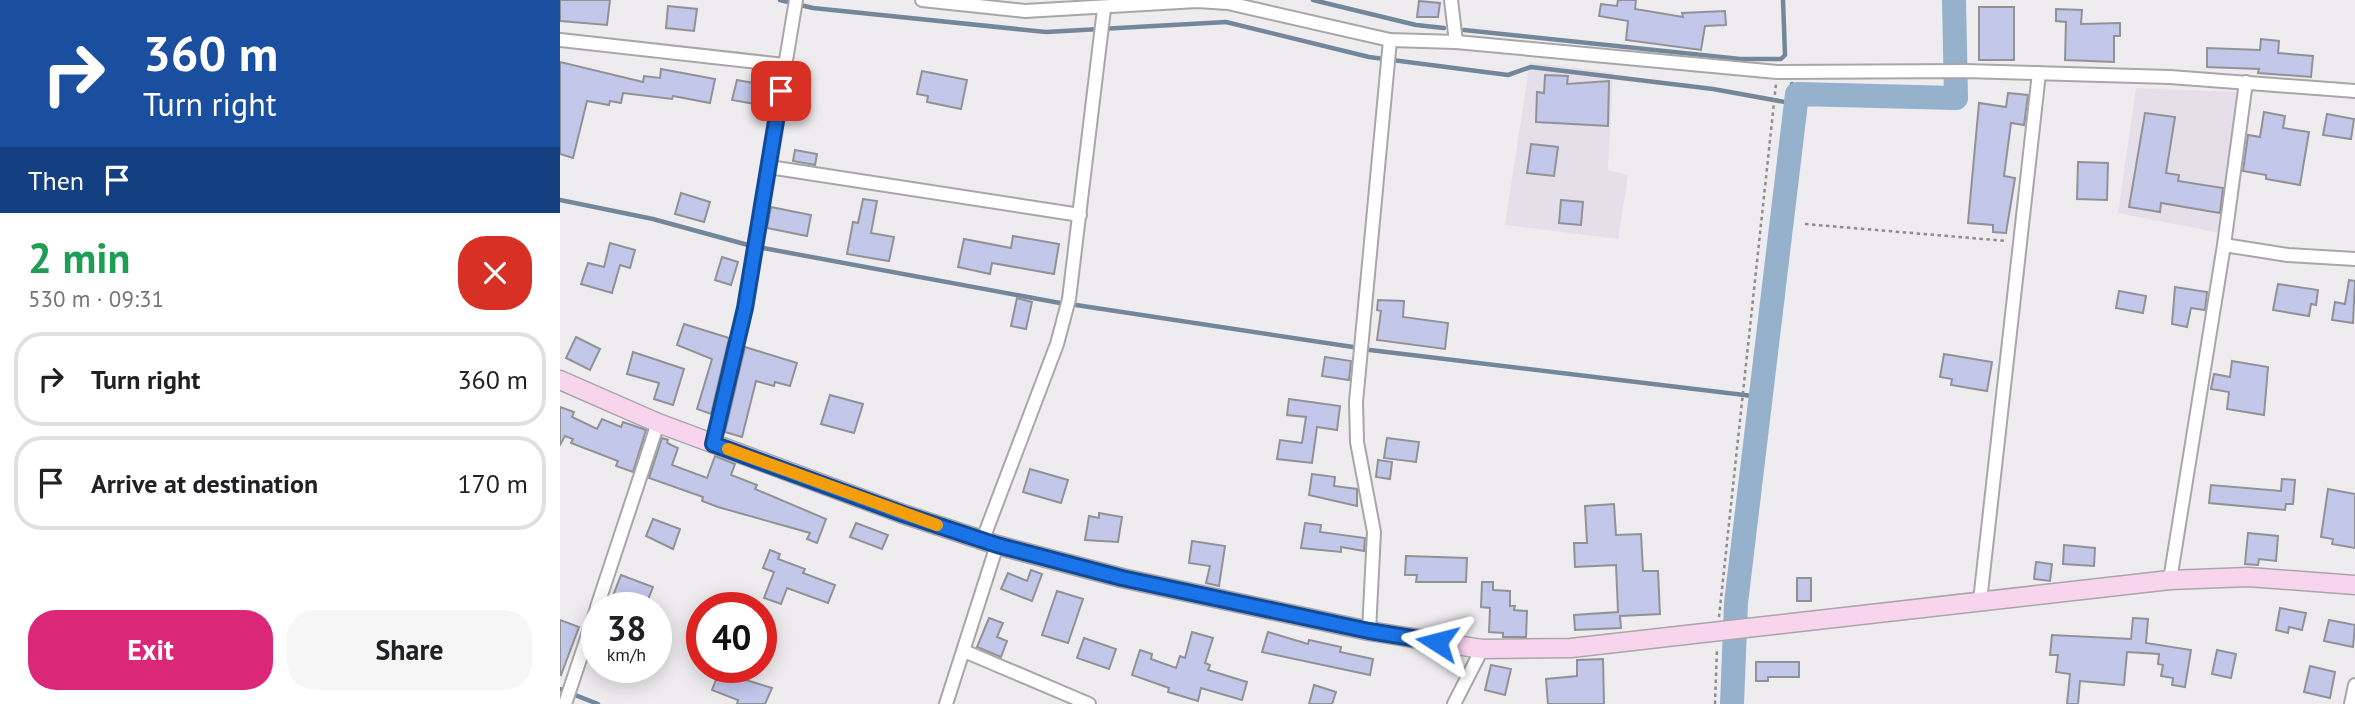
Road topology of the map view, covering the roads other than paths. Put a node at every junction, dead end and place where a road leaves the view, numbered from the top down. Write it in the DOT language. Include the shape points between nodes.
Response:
graph roads {
  1 [pos="922,0"];
  2 [pos="1451,0"];
  3 [pos="795,4"];
  4 [pos="1072,5"];
  5 [pos="1262,5"];
  6 [pos="1103,15"];
  7 [pos="560,40"];
  8 [pos="1456,42"];
  9 [pos="1389,46"];
  10 [pos="785,65"];
  11 [pos="2039,73"];
  12 [pos="2246,82"];
  13 [pos="2355,91"];
  14 [pos="769,167"];
  15 [pos="1080,215"];
  16 [pos="2224,245"];
  17 [pos="2355,259"];
  18 [pos="560,380"];
  19 [pos="658,423"];
  20 [pos="713,444"];
  21 [pos="990,542"];
  22 [pos="2171,580"];
  23 [pos="2355,585"];
  24 [pos="602,592"];
  25 [pos="1980,601"];
  26 [pos="1369,631"];
  27 [pos="1482,649"];
  28 [pos="964,651"];
  29 [pos="581,656"];
  30 [pos="2355,685"];
  31 [pos="565,704"];
  32 [pos="946,704"];
  33 [pos="1088,704"];
  34 [pos="1454,704"];
  35 [pos="2351,704"];
  1 -- 4 [label="street" via="1025,11"];
  2 -- 8 [label="street"];
  3 -- 10 [label="street"];
  4 -- 6 [label="street"];
  5 -- 6 [label="street" via="1197,1"];
  5 -- 9 [label="street"];
  6 -- 15 [label="street"];
  7 -- 10 [label="street"];
  8 -- 9 [label="street"];
  8 -- 11 [label="street" via="1777,72"];
  9 -- 26 [label="street" via="1356,402 1357,442 1374,532"];
  10 -- 14 [label="street"];
  11 -- 12 [label="street"];
  11 -- 25 [label="street"];
  12 -- 13 [label="street"];
  12 -- 16 [label="street"];
  14 -- 15 [label="street"];
  14 -- 20 [label="street" via="745,308"];
  15 -- 21 [label="street" via="1069,299 1057,344"];
  16 -- 17 [label="street"];
  16 -- 22 [label="street"];
  18 -- 19 [label="street"];
  19 -- 20 [label="street"];
  19 -- 24 [label="street"];
  20 -- 21 [label="street"];
  21 -- 26 [label="street" via="1122,578"];
  21 -- 28 [label="street"];
  22 -- 23 [label="street" via="2248,577"];
  22 -- 25 [label="street"];
  25 -- 27 [label="street" via="1571,648"];
  26 -- 27 [label="street"];
  27 -- 34 [label="street"];
  28 -- 32 [label="street"];
  28 -- 33 [label="street"];
  29 -- 31 [label="street"];
  30 -- 35 [label="street"];
}
